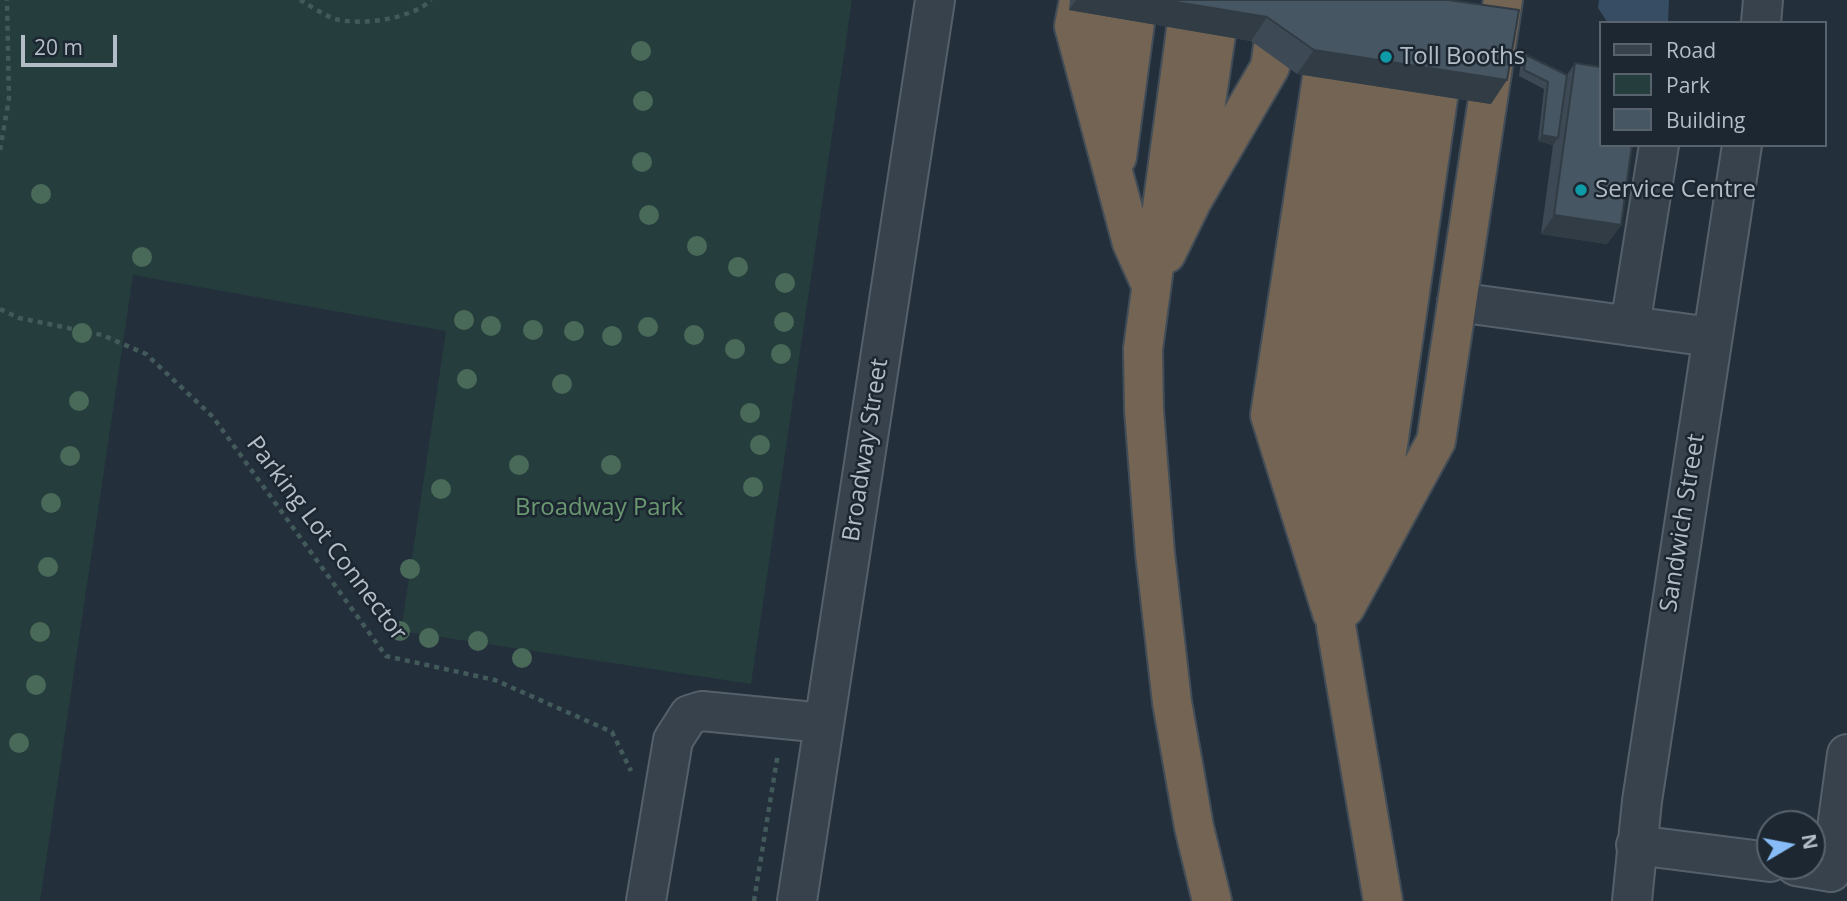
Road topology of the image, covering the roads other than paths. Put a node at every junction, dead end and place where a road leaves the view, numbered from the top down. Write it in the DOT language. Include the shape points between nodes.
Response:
graph roads {
  1 [pos="935,0"];
  2 [pos="1079,0"];
  3 [pos="1111,0"];
  4 [pos="1138,0"];
  5 [pos="1167,0"];
  6 [pos="1190,0"];
  7 [pos="1221,0"];
  8 [pos="1248,0"];
  9 [pos="1280,0"];
  10 [pos="1334,0"];
  11 [pos="1365,0"];
  12 [pos="1392,0"];
  13 [pos="1426,0"];
  14 [pos="1452,0"];
  15 [pos="1479,0"];
  16 [pos="1503,0"];
  17 [pos="1763,0"];
  18 [pos="1761,21"];
  19 [pos="1097,109"];
  20 [pos="1660,147"];
  21 [pos="1742,147"];
  22 [pos="1224,148"];
  23 [pos="1115,178"];
  24 [pos="1192,201"];
  25 [pos="1132,243"];
  26 [pos="1151,284"];
  27 [pos="1457,302"];
  28 [pos="1630,326"];
  29 [pos="1711,337"];
  30 [pos="1291,477"];
  31 [pos="1404,502"];
  32 [pos="1310,544"];
  33 [pos="1371,561"];
  34 [pos="1336,625"];
  35 [pos="824,723"];
  36 [pos="1847,754"];
  37 [pos="1636,845"];
  38 [pos="1756,860"];
  39 [pos="1826,871"];
  40 [pos="646,901"];
  41 [pos="797,901"];
  42 [pos="1212,901"];
  43 [pos="1383,901"];
  44 [pos="1632,901"];
  1 -- 35 [label="street, Broadway Street"];
  2 -- 19 [label="highway" via="1074,26"];
  3 -- 19 [label="highway"];
  4 -- 23 [label="highway"];
  5 -- 25 [label="highway"];
  6 -- 26 [label="highway"];
  7 -- 24 [label="highway"];
  8 -- 22 [label="highway"];
  9 -- 22 [label="highway" via="1270,67"];
  10 -- 30 [label="highway" via="1270,415"];
  11 -- 30 [label="highway"];
  12 -- 32 [label="highway"];
  13 -- 34 [label="highway" via="1360,428"];
  14 -- 33 [label="highway"];
  15 -- 31 [label="highway"];
  16 -- 27 [label="highway"];
  17 -- 18 [label="street"];
  19 -- 23 [label="highway"];
  20 -- 28 [label="street"];
  21 -- 29 [label="street, Sandwich Street"];
  22 -- 24 [label="highway"];
  23 -- 25 [label="highway"];
  24 -- 26 [label="highway"];
  25 -- 26 [label="highway"];
  26 -- 42 [label="highway" via="1143,349 1144,410 1158,592 1182,766"];
  27 -- 28 [label="street"];
  27 -- 31 [label="highway" via="1436,441"];
  28 -- 29 [label="street"];
  29 -- 37 [label="street, Sandwich Street"];
  30 -- 32 [label="highway"];
  31 -- 33 [label="highway"];
  32 -- 34 [label="highway"];
  33 -- 34 [label="highway"];
  34 -- 43 [label="highway"];
  35 -- 40 [label="street" via="702,711 689,715 673,740"];
  35 -- 41 [label="street, Broadway Street"];
  36 -- 39 [label="street" via="1831,872"];
  37 -- 38 [label="street"];
  37 -- 44 [label="street, Sandwich Street"];
}
